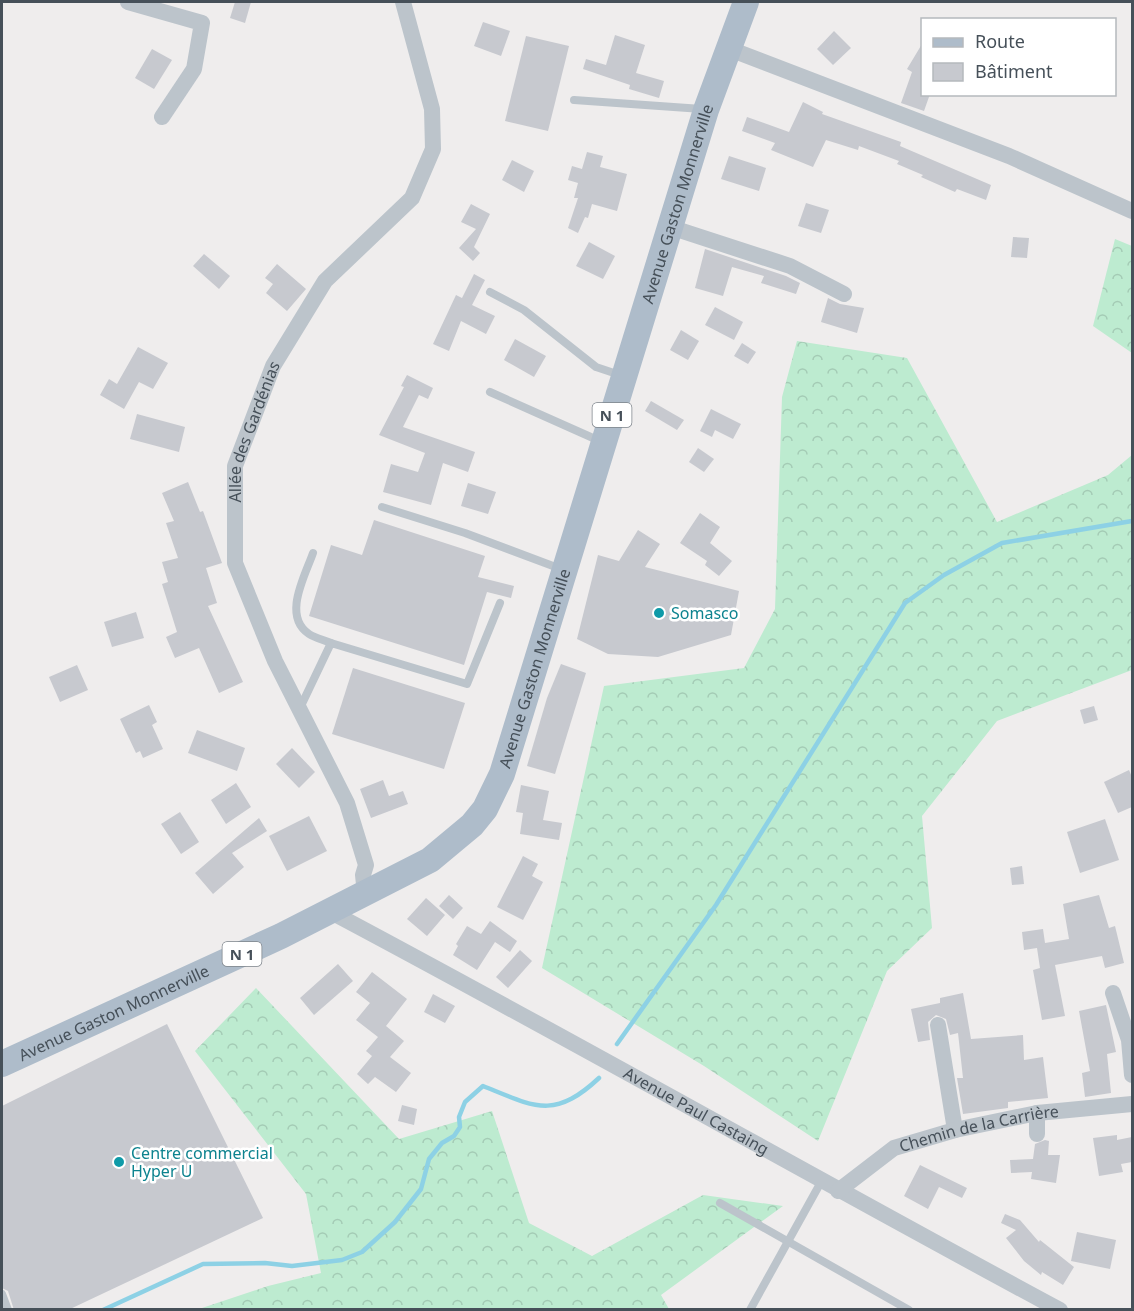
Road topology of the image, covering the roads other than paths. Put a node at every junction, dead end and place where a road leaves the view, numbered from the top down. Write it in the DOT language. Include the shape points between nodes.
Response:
graph roads {
  1 [pos="128,2"];
  2 [pos="403,2"];
  3 [pos="746,2"];
  4 [pos="727,48"];
  5 [pos="574,100"];
  6 [pos="706,110"];
  7 [pos="162,117"];
  8 [pos="1132,211"];
  9 [pos="670,227"];
  10 [pos="490,292"];
  11 [pos="844,294"];
  12 [pos="624,377"];
  13 [pos="490,392"];
  14 [pos="604,443"];
  15 [pos="382,507"];
  16 [pos="313,553"];
  17 [pos="565,570"];
  18 [pos="500,603"];
  19 [pos="331,643"];
  20 [pos="299,710"];
  21 [pos="365,894"];
  22 [pos="331,912"];
  23 [pos="1113,993"];
  24 [pos="938,1025"];
  25 [pos="2,1064"];
  26 [pos="1132,1075"];
  27 [pos="1132,1104"];
  28 [pos="1036,1113"];
  29 [pos="955,1130"];
  30 [pos="1037,1134"];
  31 [pos="821,1182"];
  32 [pos="838,1191"];
  33 [pos="720,1203"];
  34 [pos="788,1242"];
  35 [pos="2,1294"];
  36 [pos="8,1310"];
  37 [pos="750,1310"];
  38 [pos="909,1310"];
  39 [pos="1060,1310"];
  1 -- 7 [label="street" via="202,23 194,69"];
  2 -- 20 [label="street, Allée des Gardénias" via="432,109 433,149 412,198 325,281 273,366 236,466 235,563"];
  3 -- 4 [label="main road, Avenue Gaston Monnerville / N 1"];
  4 -- 6 [label="main road, Avenue Gaston Monnerville / N 1"];
  4 -- 8 [label="street" via="1009,156"];
  5 -- 6 [label="lane"];
  6 -- 9 [label="main road, Avenue Gaston Monnerville / N 1"];
  9 -- 11 [label="street" via="790,266"];
  9 -- 12 [label="main road, Avenue Gaston Monnerville / N 1"];
  10 -- 12 [label="lane" via="532,316 596,368"];
  12 -- 14 [label="main road, Avenue Gaston Monnerville / N 1"];
  13 -- 14 [label="lane"];
  14 -- 17 [label="main road, Avenue Gaston Monnerville / N 1"];
  15 -- 17 [label="lane"];
  16 -- 19 [label="lane" via="296,601 296,616 308,633"];
  17 -- 21 [label="main road, Avenue Gaston Monnerville / N 1" via="502,774 485,809 448,847"];
  18 -- 19 [label="lane" via="467,684"];
  19 -- 20 [label="lane"];
  20 -- 21 [label="street, Allée des Gardénias" via="357,831 366,865"];
  21 -- 22 [label="main road, Avenue Gaston Monnerville / N 1"];
  22 -- 25 [label="main road, Avenue Gaston Monnerville / N 1"];
  22 -- 31 [label="street, Avenue Paul Castaing" via="491,996"];
  23 -- 26 [label="street" via="1129,1040"];
  24 -- 29 [label="street"];
  27 -- 28 [label="street, Chemin de la Carrière"];
  28 -- 29 [label="street, Chemin de la Carrière"];
  28 -- 30 [label="street"];
  29 -- 32 [label="street, Chemin de la Carrière" via="894,1148"];
  31 -- 32 [label="street, Avenue Paul Castaing"];
  31 -- 34 [label="lane"];
  32 -- 39 [label="street, Avenue Paul Castaing"];
  33 -- 34 [label="lane"];
  34 -- 37 [label="lane"];
  34 -- 38 [label="lane"];
  35 -- 36 [label="lane"];
}
